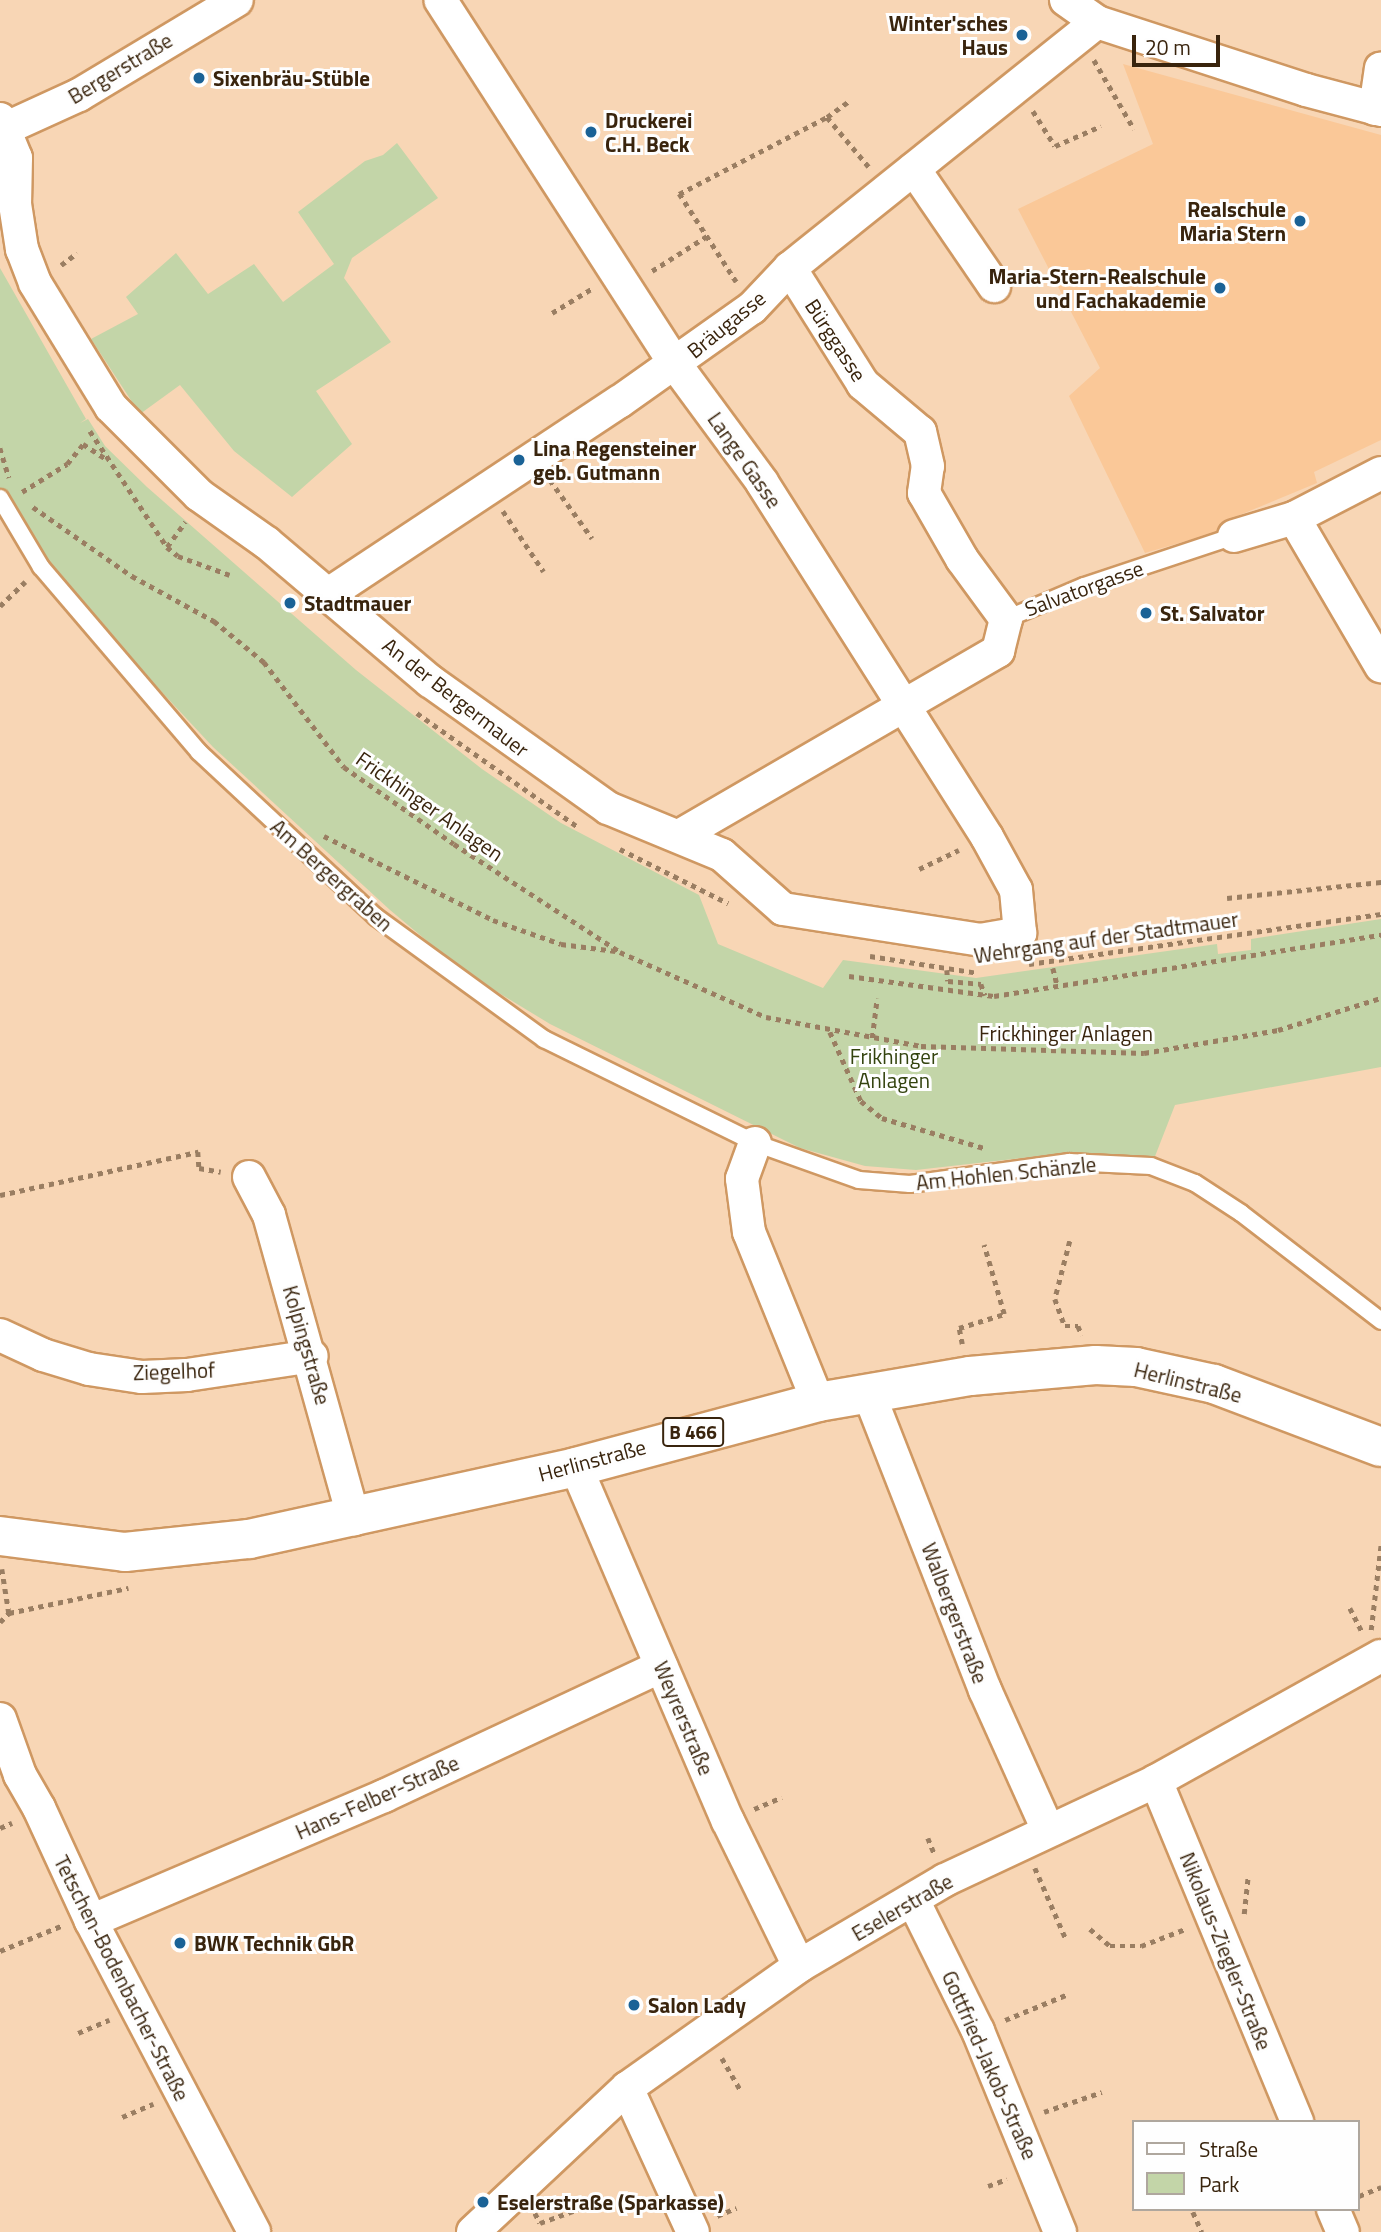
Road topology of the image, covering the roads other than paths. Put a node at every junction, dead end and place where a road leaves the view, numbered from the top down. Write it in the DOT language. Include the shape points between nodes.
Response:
graph roads {
  1 [pos="237,0"];
  2 [pos="440,0"];
  3 [pos="1066,0"];
  4 [pos="1089,30"];
  5 [pos="1381,68"];
  6 [pos="1378,109"];
  7 [pos="2,126"];
  8 [pos="914,169"];
  9 [pos="790,268"];
  10 [pos="994,286"];
  11 [pos="676,364"];
  12 [pos="1381,473"];
  13 [pos="7,497"];
  14 [pos="1294,517"];
  15 [pos="1234,536"];
  16 [pos="330,593"];
  17 [pos="1006,619"];
  18 [pos="1381,666"];
  19 [pos="903,702"];
  20 [pos="679,836"];
  21 [pos="1020,933"];
  22 [pos="755,1143"];
  23 [pos="249,1177"];
  24 [pos="1381,1321"];
  25 [pos="0,1335"];
  26 [pos="312,1356"];
  27 [pos="869,1394"];
  28 [pos="818,1402"];
  29 [pos="1381,1447"];
  30 [pos="576,1467"];
  31 [pos="354,1519"];
  32 [pos="0,1536"];
  33 [pos="1378,1655"];
  34 [pos="661,1666"];
  35 [pos="0,1719"];
  36 [pos="10,1778"];
  37 [pos="1156,1781"];
  38 [pos="1036,1837"];
  39 [pos="913,1900"];
  40 [pos="89,1918"];
  41 [pos="799,1966"];
  42 [pos="628,2088"];
  43 [pos="1296,2120"];
  44 [pos="1334,2211"];
  45 [pos="689,2222"];
  46 [pos="254,2232"];
  47 [pos="473,2232"];
  48 [pos="1060,2232"];
  49 [pos="1343,2232"];
  1 -- 7 [label="street, Bergerstraße" via="79,95"];
  2 -- 11 [label="street, Lange Gasse"];
  3 -- 4 [label="street"];
  4 -- 6 [label="street"];
  4 -- 8 [label="street, Bräugasse"];
  5 -- 6 [label="street"];
  7 -- 16 [label="street, An der Bergermauer" via="16,158 15,204 22,249 35,283 111,407 199,495"];
  8 -- 9 [label="street, Bräugasse"];
  8 -- 10 [label="street"];
  9 -- 11 [label="street, Bräugasse" via="752,308"];
  9 -- 17 [label="street, Bürggasse" via="863,384 920,432 928,466 924,493 962,559"];
  11 -- 16 [label="street, Bräugasse"];
  11 -- 19 [label="street, Lange Gasse" via="762,482"];
  12 -- 14 [label="street, Salvatorgasse"];
  13 -- 22 [label="lane, Am Bergergraben" via="41,567 199,752 376,917 544,1039"];
  14 -- 15 [label="street, Salvatorgasse"];
  14 -- 18 [label="street"];
  15 -- 17 [label="lane, Salvatorgasse" via="1084,586"];
  16 -- 20 [label="street, An der Bergermauer" via="430,681 507,739 608,808"];
  17 -- 19 [label="street, Salvatorgasse" via="998,651 937,689"];
  19 -- 20 [label="street, Salvatorgasse"];
  19 -- 21 [label="street, Lange Gasse" via="1016,890"];
  20 -- 21 [label="street, An der Bergermauer" via="722,855 783,909 980,940"];
  22 -- 24 [label="lane, Am Hohlen Schänzle" via="859,1180 910,1184 1069,1162 1151,1166 1195,1183 1241,1213"];
  22 -- 28 [label="street" via="742,1179 749,1232"];
  23 -- 26 [label="street, Kolpingstraße" via="269,1215"];
  25 -- 26 [label="street, Ziegelhof" via="89,1369 142,1377 187,1375"];
  26 -- 31 [label="street, Kolpingstraße"];
  27 -- 28 [label="main road, Herlinstraße / B 466"];
  27 -- 29 [label="main road, Herlinstraße / B 466" via="970,1376 1096,1365 1136,1367 1214,1384"];
  27 -- 38 [label="street, Walbergerstraße" via="985,1690"];
  28 -- 30 [label="main road, Herlinstraße / B 466"];
  30 -- 31 [label="main road, Herlinstraße / B 466"];
  30 -- 34 [label="street, Weyrerstraße"];
  31 -- 32 [label="main road, Herlinstraße / B 466" via="193,1547 125,1552"];
  33 -- 37 [label="street, Eselerstraße"];
  34 -- 40 [label="street, Hans-Felber-Straße" via="384,1796"];
  34 -- 41 [label="street, Weyrerstraße" via="728,1821"];
  35 -- 36 [label="street, Tetschen-Bodenbacher-Straße"];
  36 -- 40 [label="street, Tetschen-Bodenbacher-Straße" via="39,1808"];
  37 -- 38 [label="street, Eselerstraße"];
  37 -- 43 [label="street, Nikolaus-Ziegler-Straße"];
  38 -- 39 [label="street, Eselerstraße"];
  39 -- 41 [label="street, Eselerstraße"];
  39 -- 48 [label="street, Gottfried-Jakob-Straße" via="978,2031"];
  40 -- 46 [label="street, Tetschen-Bodenbacher-Straße"];
  41 -- 42 [label="street, Eselerstraße"];
  42 -- 45 [label="street"];
  42 -- 47 [label="street, Eselerstraße"];
  44 -- 49 [label="street"];
}
